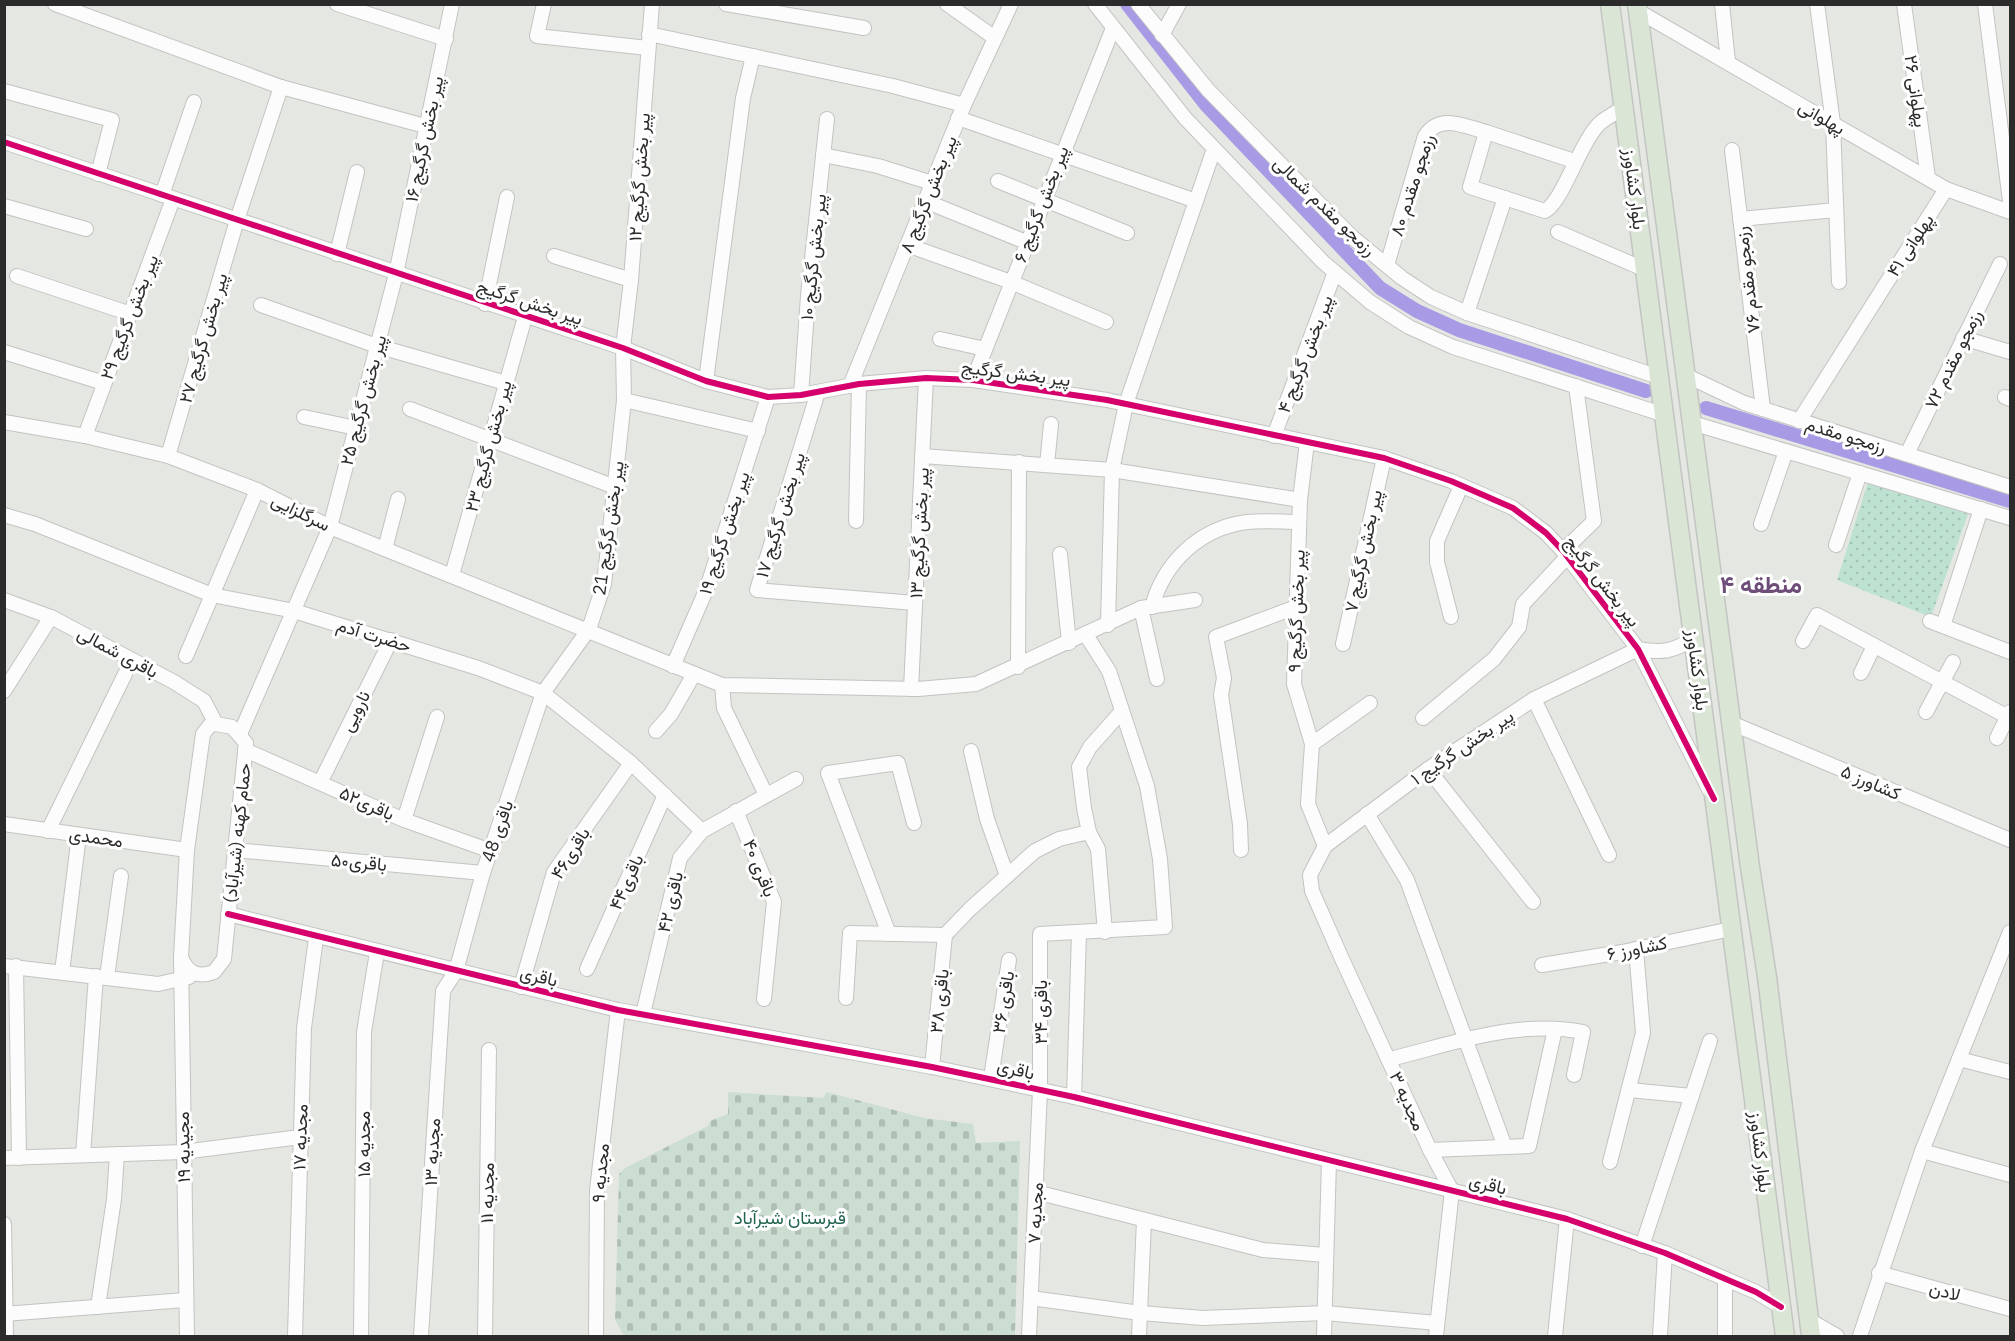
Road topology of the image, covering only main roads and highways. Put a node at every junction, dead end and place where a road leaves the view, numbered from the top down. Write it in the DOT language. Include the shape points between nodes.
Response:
graph roads {
  1 [pos="1610,4"];
  2 [pos="1638,8"];
  3 [pos="1672,267"];
  4 [pos="1646,270"];
  5 [pos="1810,1328"];
  6 [pos="1785,1336"];
  1 -- 4 [label="main road, بلوار کشاورز"];
  2 -- 3 [label="main road, بلوار کشاورز"];
  3 -- 4 [label="main road"];
  3 -- 5 [label="main road, بلوار کشاورز"];
  4 -- 6 [label="main road, بلوار کشاورز"];
}
